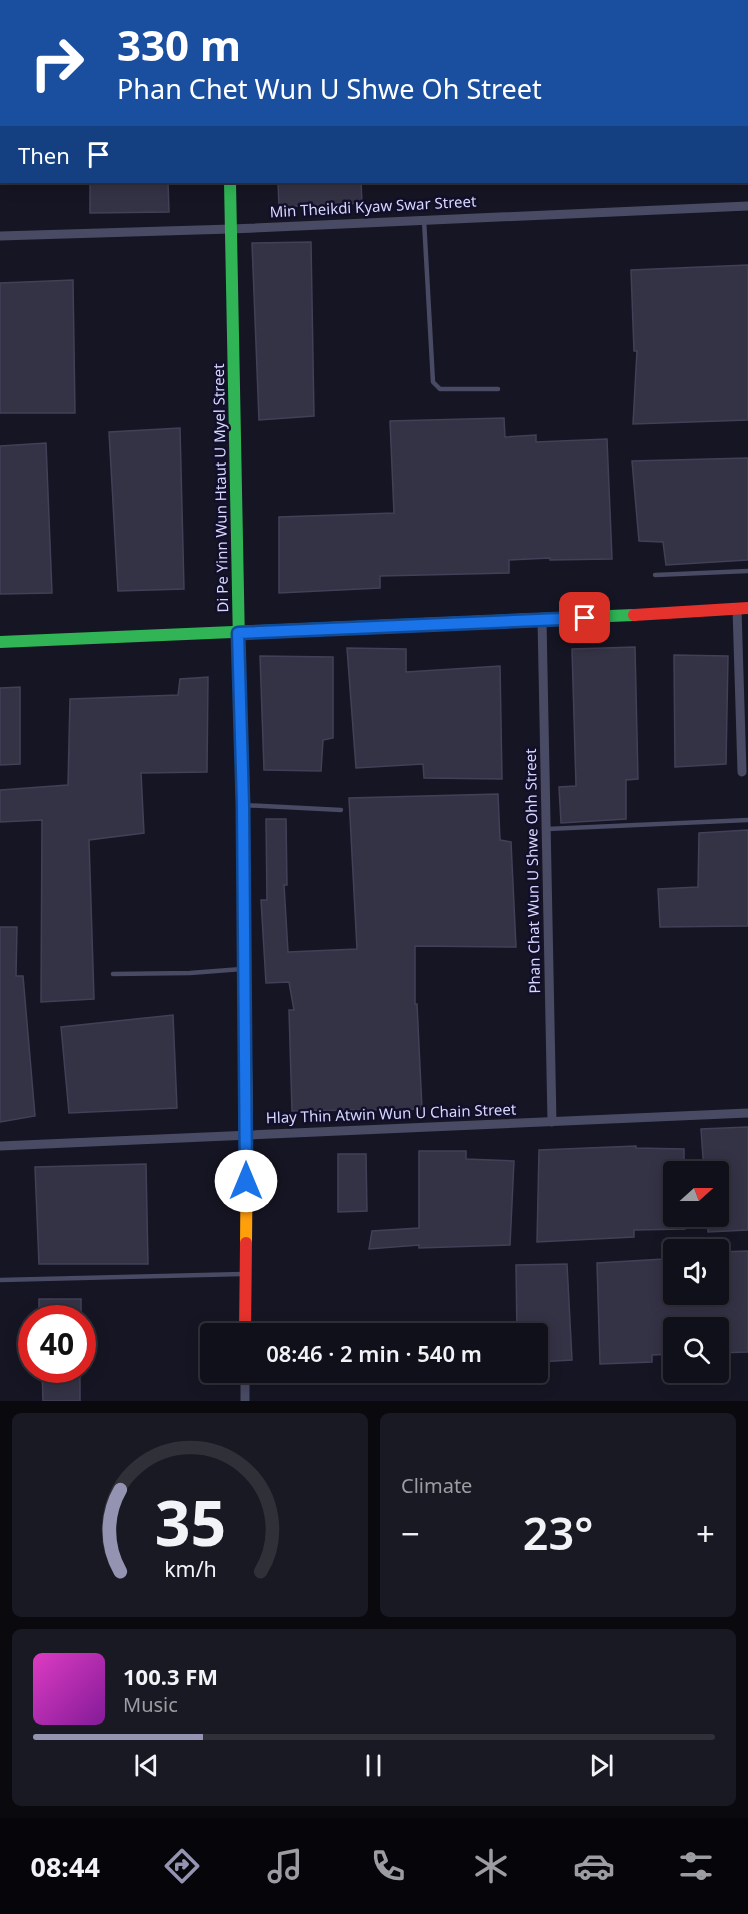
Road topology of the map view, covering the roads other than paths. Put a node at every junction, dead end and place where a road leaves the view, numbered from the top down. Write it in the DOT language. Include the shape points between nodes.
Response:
graph roads {
  1 [pos="230,183"];
  2 [pos="748,206"];
  3 [pos="424,220"];
  4 [pos="231,229"];
  5 [pos="0,236"];
  6 [pos="498,389"];
  7 [pos="748,571"];
  8 [pos="655,575"];
  9 [pos="742,609"];
  10 [pos="542,620"];
  11 [pos="238,633"];
  12 [pos="0,642"];
  13 [pos="742,772"];
  14 [pos="243,805"];
  15 [pos="341,810"];
  16 [pos="748,820"];
  17 [pos="547,830"];
  18 [pos="244,968"];
  19 [pos="113,974"];
  20 [pos="748,1113"];
  21 [pos="552,1122"];
  22 [pos="247,1135"];
  23 [pos="0,1146"];
  24 [pos="246,1274"];
  25 [pos="0,1280"];
  26 [pos="246,1323"];
  27 [pos="245,1383"];
  28 [pos="245,1401"];
  1 -- 4 [label="street, Di Pe Yinn Wun Htaut U Myel Street"];
  2 -- 3 [label="street, Min Theikdi Kyaw Swar Street"];
  3 -- 4 [label="street, Min Theikdi Kyaw Swar Street"];
  3 -- 6 [label="lane" via="433,382 440,389"];
  4 -- 5 [label="street, Min Theikdi Kyaw Swar Street"];
  4 -- 11 [label="street, Di Pe Yinn Wun Htaut U Myel Street"];
  7 -- 8 [label="lane"];
  9 -- 10 [label="street"];
  9 -- 13 [label="street"];
  10 -- 11 [label="street"];
  10 -- 17 [label="street, Phan Chat Wun U Shwe Ohh Street"];
  11 -- 12 [label="street"];
  11 -- 14 [label="street, Di Pe Yinn Wun Htaut U Myel Street"];
  14 -- 15 [label="lane"];
  14 -- 18 [label="street, Di Pe Yinn Wun Htaut U Myel Street"];
  16 -- 17 [label="lane"];
  17 -- 21 [label="street, Phan Chat Wun U Shwe Ohh Street"];
  18 -- 19 [label="lane"];
  18 -- 22 [label="street, Di Pe Yinn Wun Htaut U Myel Street"];
  20 -- 21 [label="street, Hlay Thin Atwin Wun U Chain Street"];
  21 -- 22 [label="street, Hlay Thin Atwin Wun U Chain Street"];
  22 -- 23 [label="street, Hlay Thin Atwin Wun U Chain Street"];
  22 -- 24 [label="street, Di Pe Yinn Wun Htaut U Myel Street"];
  24 -- 25 [label="lane"];
  24 -- 26 [label="street, Di Pe Yinn Wun Htaut U Myel Street"];
  27 -- 28 [label="street"];
}
